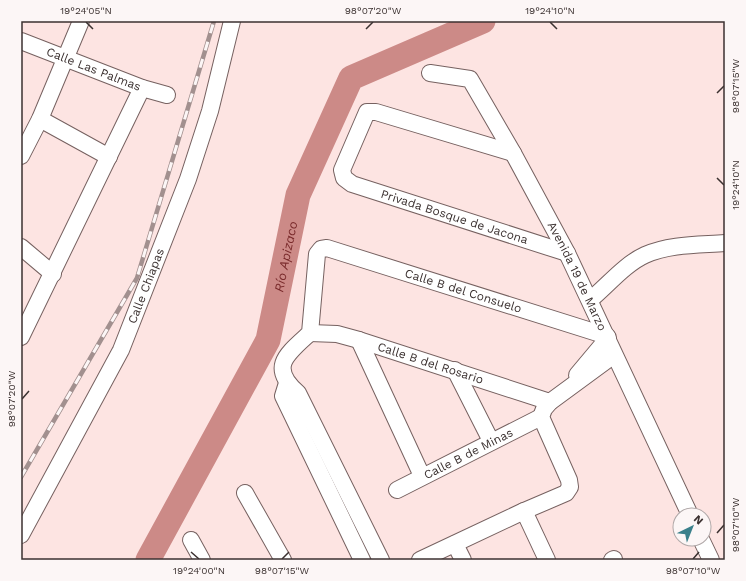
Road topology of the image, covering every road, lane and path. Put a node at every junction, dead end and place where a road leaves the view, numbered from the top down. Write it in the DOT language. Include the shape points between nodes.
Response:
graph roads {
  1 [pos="81,21"];
  2 [pos="232,21"];
  3 [pos="21,41"];
  4 [pos="65,59"];
  5 [pos="430,74"];
  6 [pos="142,88"];
  7 [pos="167,95"];
  8 [pos="40,119"];
  9 [pos="513,154"];
  10 [pos="21,156"];
  11 [pos="109,157"];
  12 [pos="725,243"];
  13 [pos="21,247"];
  14 [pos="567,253"];
  15 [pos="53,274"];
  16 [pos="590,300"];
  17 [pos="310,333"];
  18 [pos="21,337"];
  19 [pos="607,337"];
  20 [pos="359,340"];
  21 [pos="614,355"];
  22 [pos="455,370"];
  23 [pos="287,383"];
  24 [pos="555,399"];
  25 [pos="541,417"];
  26 [pos="492,441"];
  27 [pos="422,476"];
  28 [pos="396,490"];
  29 [pos="245,494"];
  30 [pos="686,507"];
  31 [pos="524,511"];
  32 [pos="21,535"];
  33 [pos="191,540"];
  34 [pos="455,544"];
  35 [pos="705,547"];
  36 [pos="202,560"];
  37 [pos="283,560"];
  38 [pos="362,560"];
  39 [pos="381,560"];
  40 [pos="420,560"];
  41 [pos="463,560"];
  42 [pos="548,560"];
  43 [pos="711,560"];
  1 -- 4 [label="street"];
  2 -- 32 [label="street, Calle Chiapas" via="210,112 188,180 121,350"];
  3 -- 4 [label="street, Calle Las Palmas"];
  4 -- 6 [label="street, Calle Las Palmas"];
  4 -- 8 [label="street"];
  5 -- 9 [label="street, Avenida 19 de Marzo" via="470,79"];
  6 -- 7 [label="street, Calle Las Palmas"];
  6 -- 11 [label="street"];
  8 -- 10 [label="street"];
  8 -- 11 [label="street"];
  9 -- 14 [label="street, Avenida 19 de Marzo"];
  9 -- 14 [label="street, Privada Bosque de Jacona" via="376,112 367,112 342,170 344,178 352,184"];
  11 -- 15 [label="street"];
  12 -- 16 [label="street" via="674,246 645,255"];
  13 -- 15 [label="street"];
  14 -- 16 [label="street, Avenida 19 de Marzo"];
  15 -- 18 [label="street"];
  16 -- 19 [label="street, Avenida 19 de Marzo"];
  17 -- 19 [label="street, Calle B del Consuelo" via="317,254 321,249 327,248"];
  17 -- 20 [label="street, Calle B del Rosario" via="337,334"];
  17 -- 23 [label="street" via="291,350 284,362 282,374"];
  19 -- 21 [label="street, Avenida 19 de Marzo"];
  19 -- 24 [label="street"];
  20 -- 22 [label="street, Calle B del Rosario"];
  20 -- 27 [label="street"];
  21 -- 24 [label="street"];
  21 -- 30 [label="street, Avenida 19 de Marzo"];
  22 -- 24 [label="street, Calle B del Rosario"];
  22 -- 26 [label="street"];
  23 -- 38 [label="street" via="283,396"];
  23 -- 39 [label="street" via="298,393"];
  24 -- 25 [label="street" via="544,409"];
  25 -- 26 [label="street, Calle B de Minas"];
  25 -- 31 [label="street" via="570,487 566,493"];
  26 -- 27 [label="street, Calle B de Minas"];
  27 -- 28 [label="street, Calle B de Minas"];
  29 -- 37 [label="street"];
  31 -- 34 [label="street"];
  31 -- 42 [label="street"];
  33 -- 36 [label="street"];
  34 -- 40 [label="street"];
  34 -- 41 [label="street"];
  35 -- 43 [label="street"];
}
